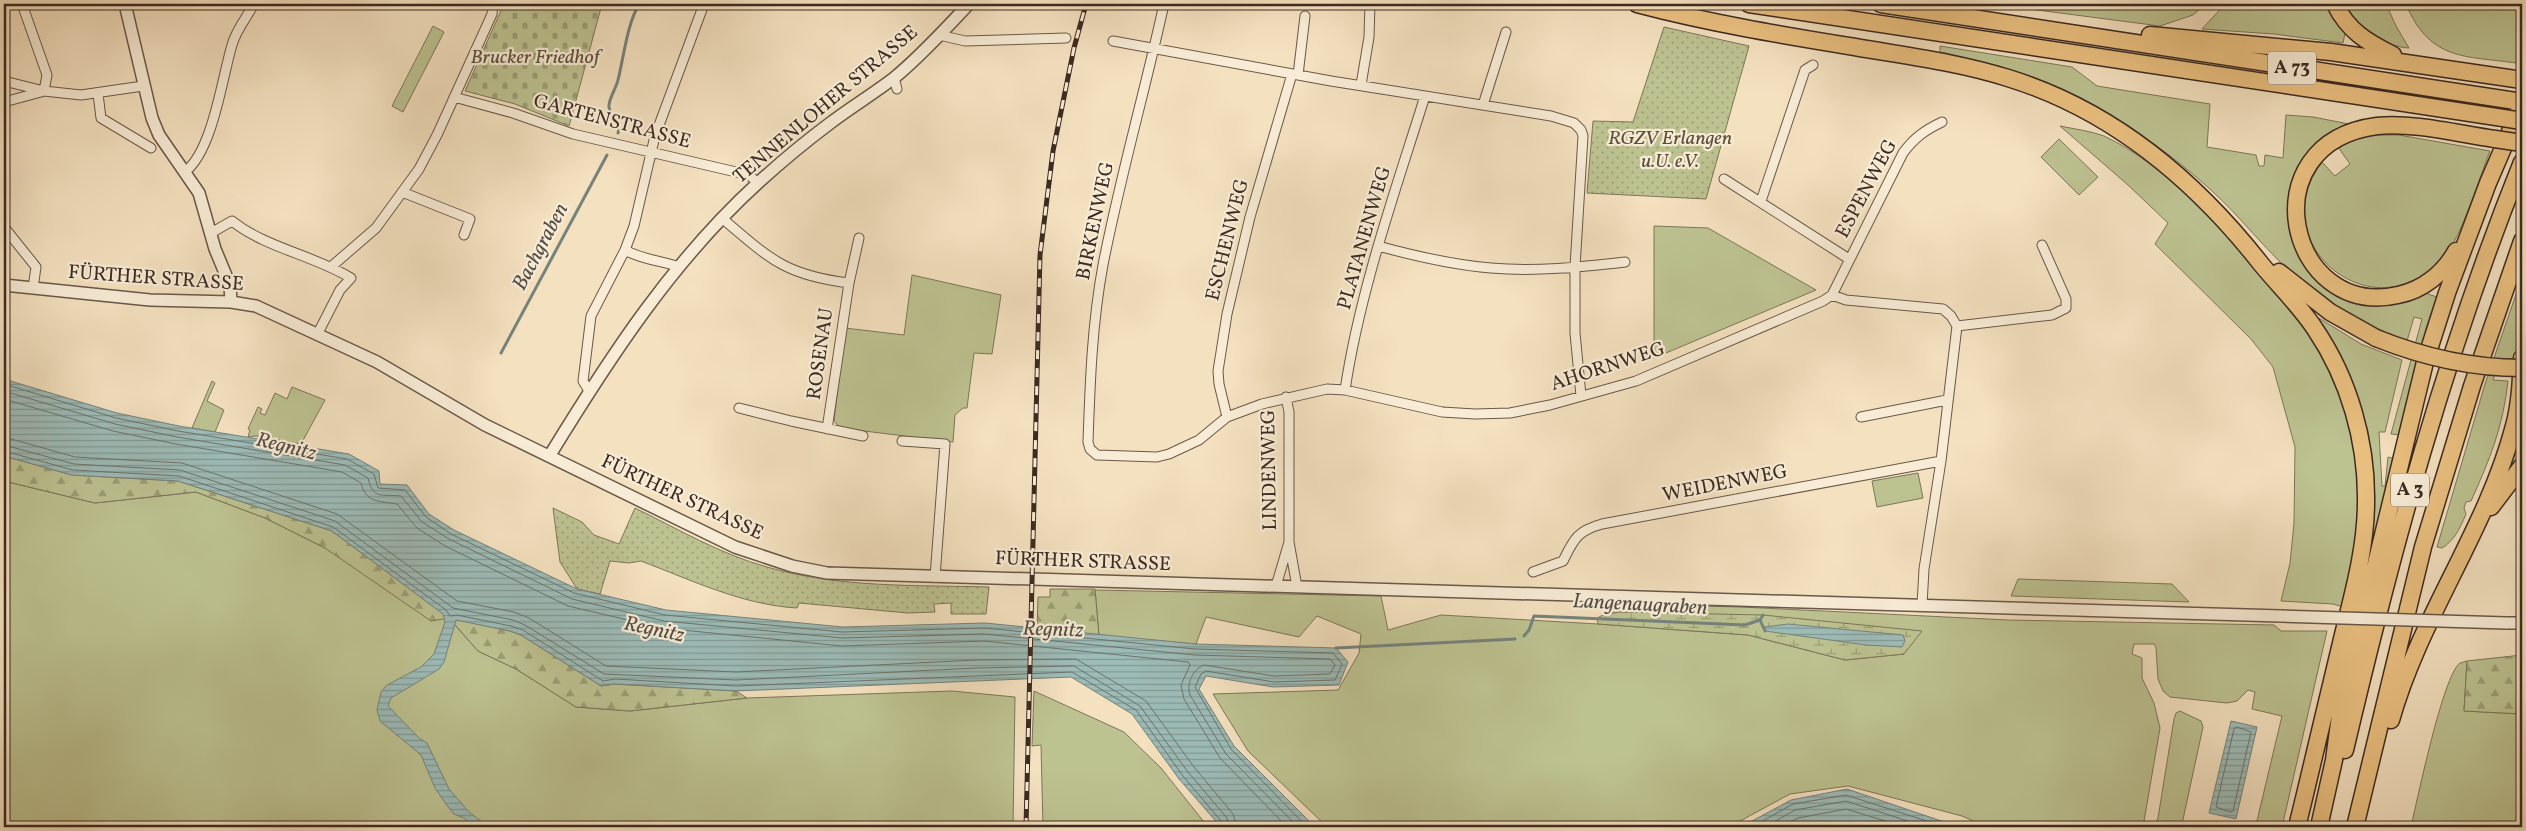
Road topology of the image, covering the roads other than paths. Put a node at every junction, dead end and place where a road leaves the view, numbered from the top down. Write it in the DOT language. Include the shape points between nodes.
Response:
graph roads {
  1 [pos="22,4"];
  2 [pos="125,4"];
  3 [pos="254,4"];
  4 [pos="493,4"];
  5 [pos="704,4"];
  6 [pos="969,4"];
  7 [pos="1164,4"];
  8 [pos="1370,4"];
  9 [pos="1637,4"];
  10 [pos="1750,4"];
  11 [pos="1881,4"];
  12 [pos="2335,4"];
  13 [pos="1305,16"];
  14 [pos="1506,32"];
  15 [pos="2074,33"];
  16 [pos="940,35"];
  17 [pos="1066,38"];
  18 [pos="1113,41"];
  19 [pos="1155,48"];
  20 [pos="2408,62"];
  21 [pos="1813,65"];
  22 [pos="1295,74"];
  23 [pos="2520,80"];
  24 [pos="4,81"];
  25 [pos="143,86"];
  26 [pos="1361,86"];
  27 [pos="44,91"];
  28 [pos="98,94"];
  29 [pos="1425,96"];
  30 [pos="454,97"];
  31 [pos="4,102"];
  32 [pos="2518,102"];
  33 [pos="1483,105"];
  34 [pos="2522,121"];
  35 [pos="1942,122"];
  36 [pos="2522,144"];
  37 [pos="151,148"];
  38 [pos="650,153"];
  39 [pos="2522,162"];
  40 [pos="186,171"];
  41 [pos="1724,178"];
  42 [pos="758,183"];
  43 [pos="2488,183"];
  44 [pos="402,192"];
  45 [pos="1761,202"];
  46 [pos="723,219"];
  47 [pos="4,227"];
  48 [pos="211,233"];
  49 [pos="464,235"];
  50 [pos="859,238"];
  51 [pos="2522,240"];
  52 [pos="2245,242"];
  53 [pos="2042,245"];
  54 [pos="1378,246"];
  55 [pos="625,250"];
  56 [pos="1849,259"];
  57 [pos="1625,262"];
  58 [pos="332,266"];
  59 [pos="679,267"];
  60 [pos="1575,268"];
  61 [pos="849,283"];
  62 [pos="4,285"];
  63 [pos="33,288"];
  64 [pos="1832,295"];
  65 [pos="230,302"];
  66 [pos="1957,326"];
  67 [pos="318,333"];
  68 [pos="2522,358"];
  69 [pos="2522,368"];
  70 [pos="1345,390"];
  71 [pos="589,392"];
  72 [pos="1581,396"];
  73 [pos="1286,397"];
  74 [pos="1947,400"];
  75 [pos="739,408"];
  76 [pos="1227,417"];
  77 [pos="1861,417"];
  78 [pos="828,429"];
  79 [pos="863,436"];
  80 [pos="902,440"];
  81 [pos="1090,449"];
  82 [pos="550,455"];
  83 [pos="1941,462"];
  84 [pos="2522,466"];
  85 [pos="1289,542"];
  86 [pos="2462,557"];
  87 [pos="1533,572"];
  88 [pos="935,577"];
  89 [pos="1276,586"];
  90 [pos="1297,587"];
  91 [pos="1922,605"];
  92 [pos="2522,623"];
  93 [pos="2297,827"];
  94 [pos="2319,827"];
  95 [pos="2327,827"];
  96 [pos="2356,827"];
  1 -- 27 [label="street" via="47,75"];
  2 -- 25 [label="street"];
  3 -- 40 [label="street" via="232,43 221,94 198,157"];
  4 -- 30 [label="street" via="492,14"];
  5 -- 38 [label="street"];
  6 -- 16 [label="street, TENNENLOHER STRASSE"];
  7 -- 19 [label="street, BIRKENWEG"];
  8 -- 26 [label="street" via="1369,37"];
  9 -- 52 [label="highway" via="1702,21 1949,62 2041,90 2105,120 2160,158"];
  10 -- 34 [label="highway, A 73, bridge"];
  11 -- 15 [label="highway, A 73"];
  12 -- 20 [label="highway" via="2349,26 2364,40"];
  13 -- 22 [label="street, ESCHENWEG"];
  14 -- 33 [label="street"];
  15 -- 20 [label="highway" via="2109,29 2164,38"];
  15 -- 32 [label="highway, A 73"];
  16 -- 17 [label="street" via="965,41"];
  16 -- 42 [label="street, TENNENLOHER STRASSE" via="896,83 827,125"];
  18 -- 19 [label="street"];
  19 -- 22 [label="street"];
  19 -- 81 [label="street, BIRKENWEG" via="1098,298 1090,380"];
  20 -- 23 [label="highway"];
  21 -- 45 [label="street" via="1805,70"];
  22 -- 26 [label="street"];
  22 -- 76 [label="street, ESCHENWEG" via="1250,217 1227,314 1218,371"];
  24 -- 27 [label="street"];
  25 -- 28 [label="street"];
  25 -- 40 [label="street" via="155,127"];
  26 -- 29 [label="street"];
  27 -- 28 [label="street" via="66,95"];
  27 -- 31 [label="street"];
  28 -- 37 [label="street" via="101,118"];
  29 -- 33 [label="street"];
  29 -- 54 [label="street, PLATANENWEG"];
  30 -- 38 [label="street, GARTENSTRASSE" via="513,112 574,134"];
  30 -- 44 [label="street" via="419,169"];
  32 -- 43 [label="highway"];
  33 -- 60 [label="street" via="1551,116 1574,123 1581,130"];
  35 -- 56 [label="street, ESPENWEG" via="1921,133 1903,153"];
  36 -- 43 [label="highway, bridge" via="2388,125 2347,134 2323,149 2303,176 2297,196 2297,229 2310,260 2334,283 2363,295 2405,294 2425,285 2447,266"];
  38 -- 42 [label="street, GARTENSTRASSE" via="749,175"];
  38 -- 55 [label="street" via="641,201"];
  39 -- 95 [label="highway, A 3" via="2445,372 2418,460"];
  40 -- 48 [label="street" via="204,203"];
  41 -- 45 [label="street, ESPENWEG"];
  42 -- 46 [label="street, TENNENLOHER STRASSE"];
  43 -- 94 [label="highway" via="2447,293 2426,362 2341,708 2334,760"];
  44 -- 49 [label="street" via="470,219"];
  44 -- 58 [label="street" via="367,238"];
  45 -- 56 [label="street, ESPENWEG"];
  46 -- 59 [label="street, TENNENLOHER STRASSE"];
  46 -- 61 [label="street, ROSENAU" via="788,269"];
  47 -- 63 [label="street" via="36,267"];
  48 -- 58 [label="street" via="232,221 254,236"];
  48 -- 65 [label="street" via="230,285"];
  50 -- 61 [label="street, ROSENAU"];
  51 -- 96 [label="highway, A 3" via="2472,386 2424,548"];
  52 -- 69 [label="highway, bridge" via="2324,308 2376,338 2440,360"];
  52 -- 93 [label="highway" via="2303,313 2329,352 2354,411 2365,475 2366,502 2357,576"];
  53 -- 66 [label="street" via="2066,299 2066,308 2052,315"];
  54 -- 60 [label="street" via="1434,260 1492,269"];
  54 -- 70 [label="street, PLATANENWEG"];
  55 -- 59 [label="street" via="642,259"];
  55 -- 71 [label="street" via="590,316 583,381"];
  56 -- 64 [label="street, ESPENWEG"];
  57 -- 60 [label="street"];
  58 -- 67 [label="street" via="351,278 340,290"];
  59 -- 71 [label="street, TENNENLOHER STRASSE" via="628,333"];
  60 -- 72 [label="street" via="1575,333"];
  61 -- 78 [label="street, ROSENAU"];
  62 -- 63 [label="street, FÜRTHER STRASSE"];
  63 -- 65 [label="street, FÜRTHER STRASSE" via="150,300"];
  64 -- 66 [label="street" via="1846,300 1943,309"];
  64 -- 72 [label="street, AHORNWEG" via="1636,381"];
  65 -- 67 [label="street, FÜRTHER STRASSE" via="256,306"];
  66 -- 74 [label="street"];
  67 -- 82 [label="street, FÜRTHER STRASSE" via="377,362 485,425"];
  68 -- 86 [label="highway" via="2515,424"];
  70 -- 72 [label="street, AHORNWEG" via="1433,410 1475,414 1510,413"];
  70 -- 73 [label="street, AHORNWEG" via="1326,389"];
  71 -- 82 [label="street, TENNENLOHER STRASSE"];
  73 -- 76 [label="street, AHORNWEG"];
  73 -- 85 [label="street, LINDENWEG" via="1289,412"];
  74 -- 77 [label="street"];
  74 -- 83 [label="street"];
  75 -- 78 [label="street"];
  76 -- 81 [label="street, AHORNWEG" via="1199,440 1158,457 1103,456"];
  78 -- 79 [label="street"];
  80 -- 88 [label="street" via="945,444"];
  82 -- 88 [label="street, FÜRTHER STRASSE" via="735,547 769,560 827,572"];
  83 -- 87 [label="street, WEIDENWEG" via="1594,526 1576,537 1563,561"];
  83 -- 91 [label="street" via="1924,570"];
  84 -- 86 [label="highway" via="2501,492"];
  85 -- 89 [label="street, LINDENWEG"];
  85 -- 90 [label="street, LINDENWEG"];
  86 -- 96 [label="highway" via="2414,654"];
  88 -- 89 [label="street, FÜRTHER STRASSE"];
  89 -- 90 [label="street, FÜRTHER STRASSE"];
  90 -- 91 [label="street, FÜRTHER STRASSE"];
  91 -- 92 [label="street, FÜRTHER STRASSE, bridge"];
}
